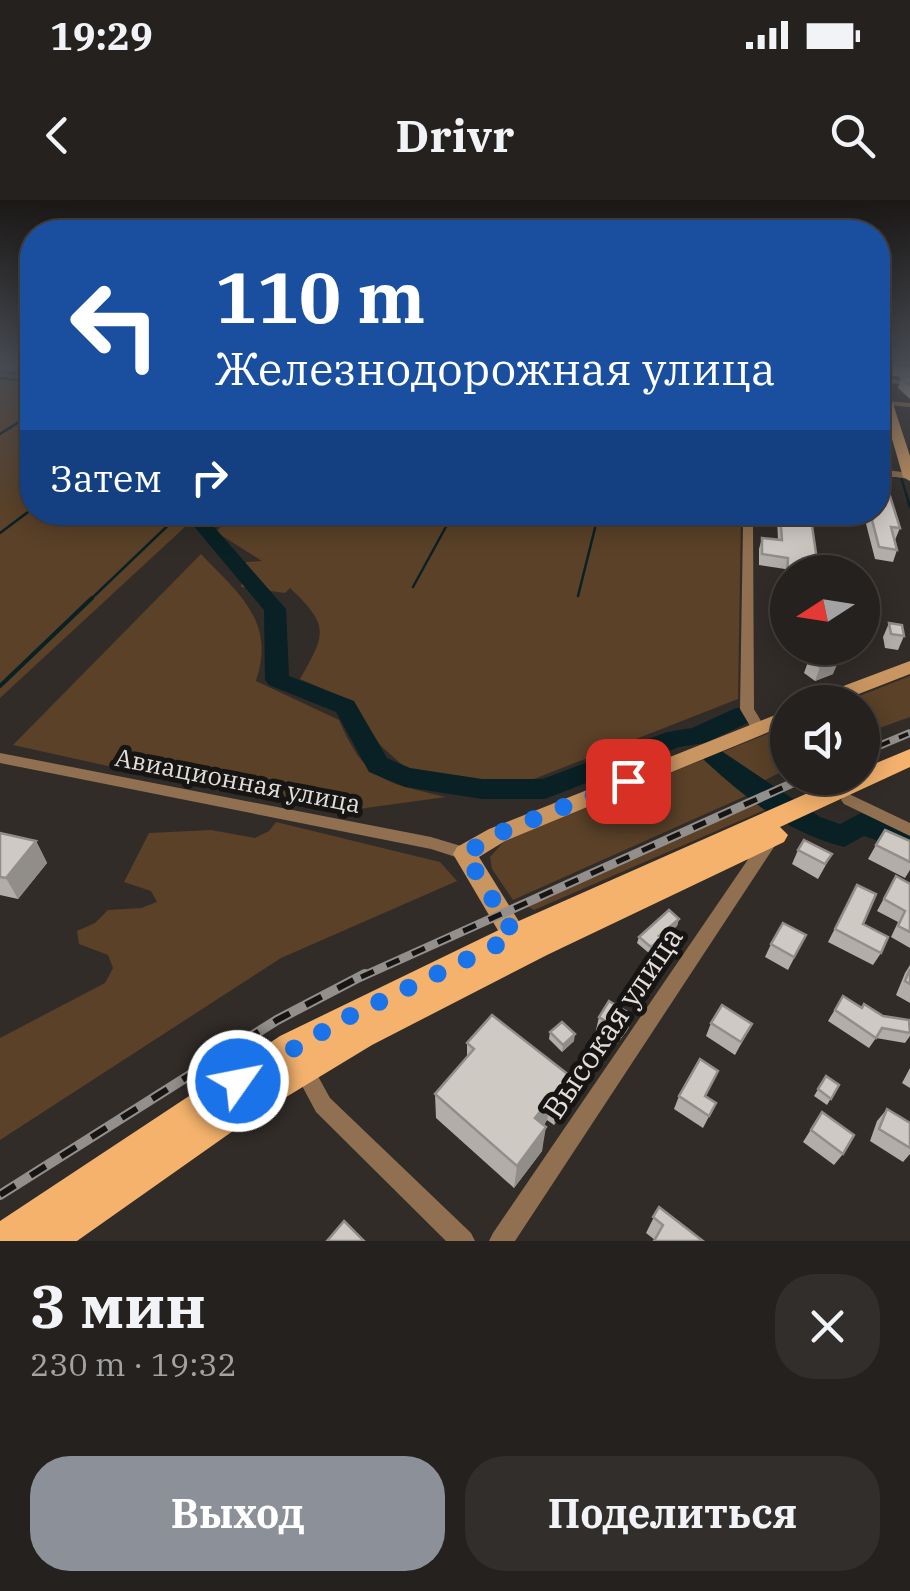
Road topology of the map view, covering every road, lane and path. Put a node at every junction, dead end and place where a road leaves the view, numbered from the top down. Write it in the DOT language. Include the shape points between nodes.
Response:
graph roads {
  1 [pos="891,413"];
  2 [pos="906,454"];
  3 [pos="910,476"];
  4 [pos="748,525"];
  5 [pos="910,667"];
  6 [pos="864,685"];
  7 [pos="770,723"];
  8 [pos="758,728"];
  9 [pos="910,757"];
  10 [pos="4,762"];
  11 [pos="910,772"];
  12 [pos="849,800"];
  13 [pos="789,822"];
  14 [pos="910,830"];
  15 [pos="465,854"];
  16 [pos="515,936"];
  17 [pos="302,1068"];
  18 [pos="4,1241"];
  19 [pos="46,1241"];
  20 [pos="463,1241"];
  21 [pos="501,1241"];
  1 -- 2 [label="street"];
  2 -- 3 [label="street"];
  4 -- 8 [label="street" via="747,709"];
  5 -- 6 [label="street"];
  7 -- 8 [label="street"];
  8 -- 15 [label="street" via="497,834"];
  9 -- 13 [label="main road"];
  10 -- 15 [label="street, Авиационная улица"];
  11 -- 12 [label="main road"];
  12 -- 13 [label="main road"];
  12 -- 14 [label="street"];
  13 -- 16 [label="main road"];
  13 -- 17 [label="main road"];
  13 -- 21 [label="street, Высокая улица"];
  15 -- 16 [label="street"];
  16 -- 18 [label="main road" via="292,1047"];
  17 -- 19 [label="main road"];
  17 -- 20 [label="street" via="323,1105"];
}
